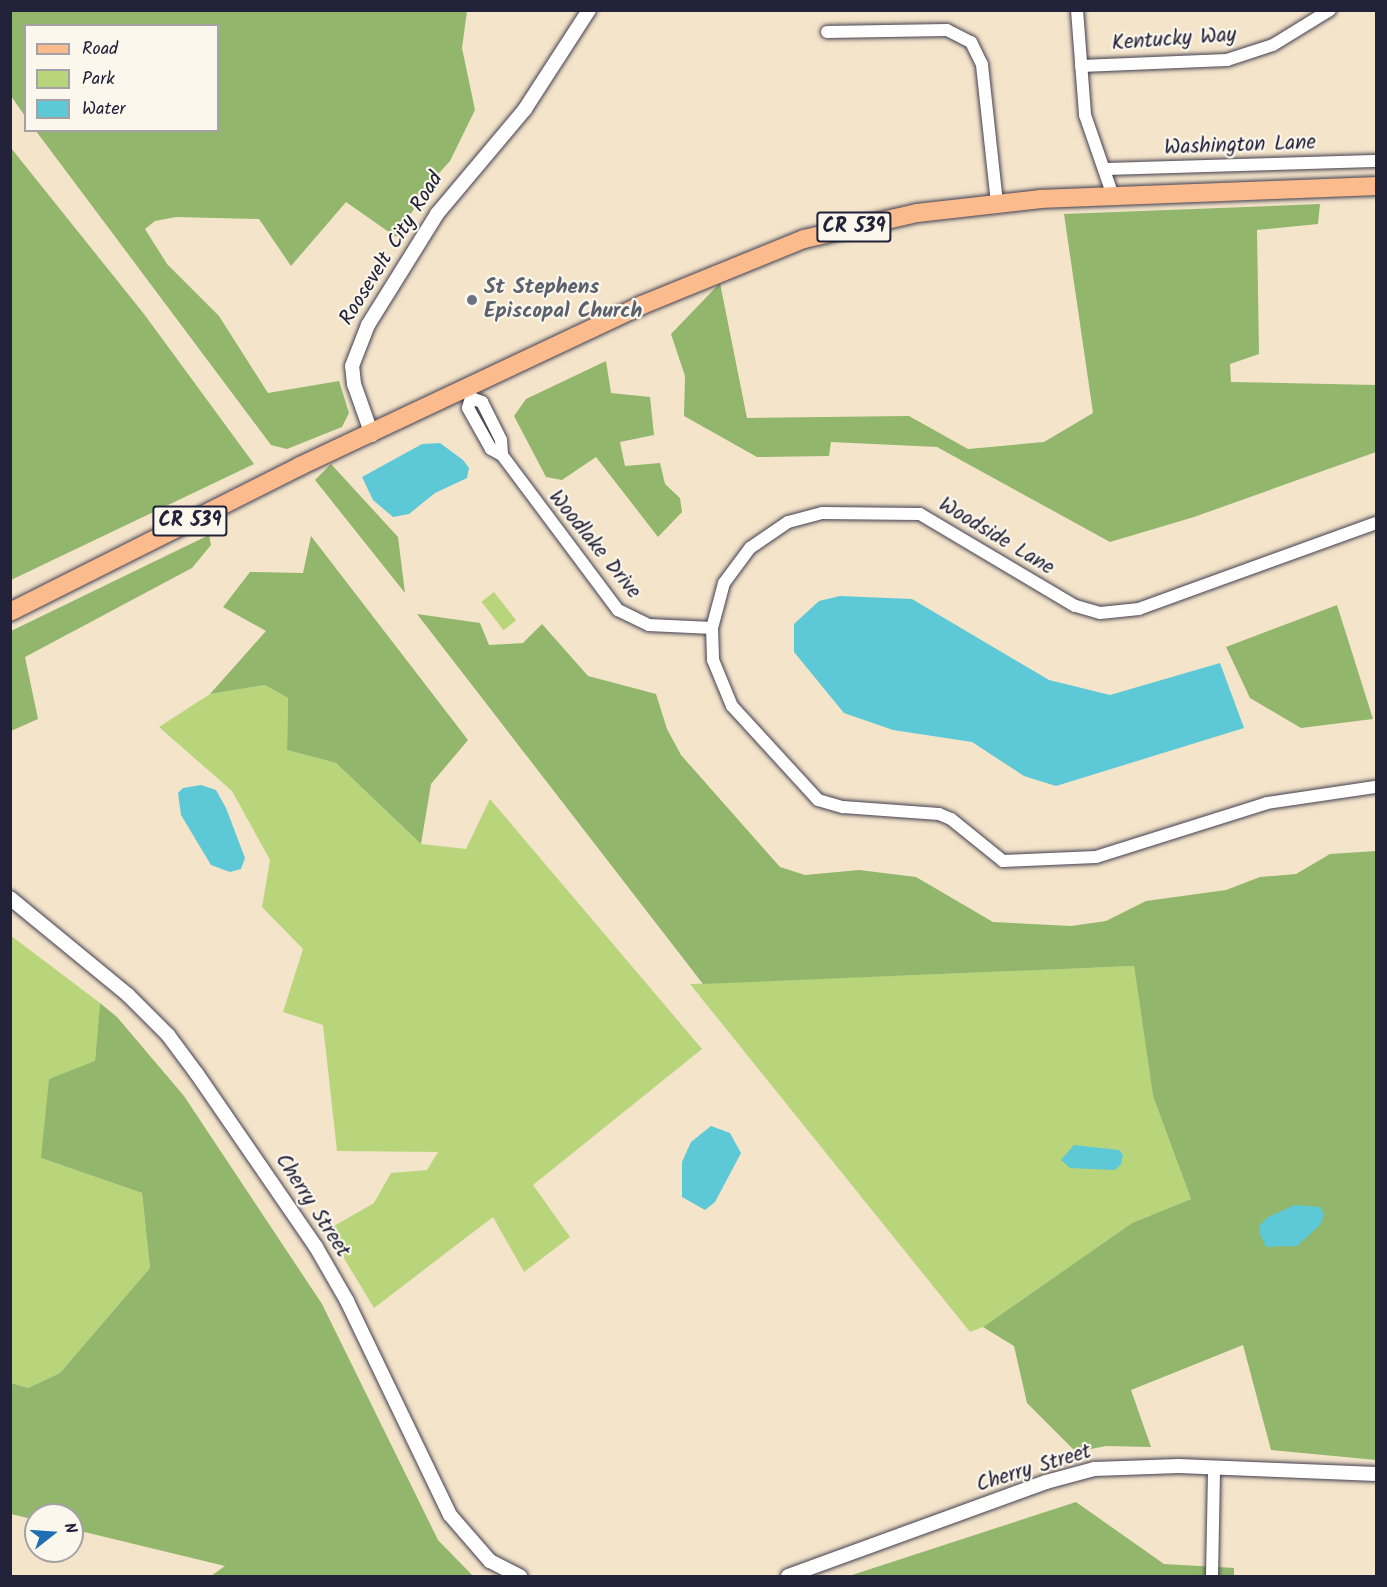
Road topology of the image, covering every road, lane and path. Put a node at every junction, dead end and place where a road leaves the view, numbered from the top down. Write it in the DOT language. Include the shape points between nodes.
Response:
graph roads {
  1 [pos="589,10"];
  2 [pos="1077,10"];
  3 [pos="1330,10"];
  4 [pos="827,32"];
  5 [pos="1081,66"];
  6 [pos="1377,161"];
  7 [pos="1104,169"];
  8 [pos="1377,186"];
  9 [pos="1112,193"];
  10 [pos="997,203"];
  11 [pos="469,394"];
  12 [pos="372,435"];
  13 [pos="1376,526"];
  14 [pos="10,612"];
  15 [pos="712,628"];
  16 [pos="1377,787"];
  17 [pos="10,898"];
  18 [pos="1214,1468"];
  19 [pos="1377,1474"];
  20 [pos="520,1576"];
  21 [pos="788,1576"];
  22 [pos="1212,1576"];
  1 -- 12 [label="street, Roosevelt City Road" via="525,109 437,214 368,325 352,366 354,384"];
  2 -- 5 [label="street"];
  3 -- 5 [label="street, Kentucky Way" via="1273,45 1227,60"];
  4 -- 10 [label="street" via="947,30 971,42 982,65"];
  5 -- 7 [label="street" via="1085,115"];
  6 -- 7 [label="street, Washington Lane"];
  7 -- 9 [label="street"];
  8 -- 9 [label="main road, CR 539"];
  9 -- 10 [label="main road, CR 539"];
  10 -- 11 [label="main road, CR 539" via="895,217 804,239 642,305"];
  11 -- 12 [label="main road, CR 539"];
  11 -- 15 [label="street, Woodlake Drive" via="468,408 480,434 491,449 502,455 618,610 649,626"];
  12 -- 14 [label="main road, CR 539" via="300,466"];
  13 -- 15 [label="street, Woodside Lane" via="1139,609 1100,613 1075,606 920,513 822,513 788,522 750,548 724,583"];
  15 -- 16 [label="street, Woodside Lane" via="713,660 732,706 818,800 843,807 939,814 951,819 1003,861 1096,857 1267,803"];
  17 -- 20 [label="street, Cherry Street" via="128,995 168,1035 316,1248 347,1301 450,1515 490,1561"];
  18 -- 19 [label="street, Cherry Street"];
  18 -- 21 [label="street, Cherry Street" via="1128,1466 1072,1474"];
  18 -- 22 [label="street"];
}
